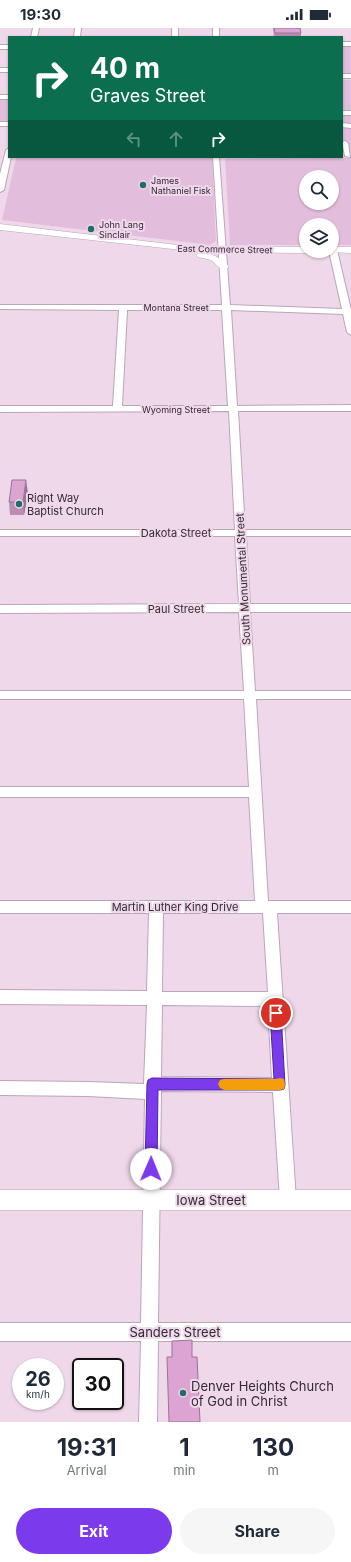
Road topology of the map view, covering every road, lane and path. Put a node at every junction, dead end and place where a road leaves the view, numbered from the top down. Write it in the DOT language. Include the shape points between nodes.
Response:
graph roads {
  1 [pos="346,142"];
  2 [pos="347,156"];
  3 [pos="8,158"];
  4 [pos="216,158"];
  5 [pos="0,190"];
  6 [pos="0,226"];
  7 [pos="97,238"];
  8 [pos="223,250"];
  9 [pos="299,250"];
  10 [pos="339,250"];
  11 [pos="351,250"];
  12 [pos="335,258"];
  13 [pos="224,268"];
  14 [pos="0,307"];
  15 [pos="226,307"];
  16 [pos="123,308"];
  17 [pos="349,312"];
  18 [pos="351,332"];
  19 [pos="233,408"];
  20 [pos="351,408"];
  21 [pos="0,409"];
  22 [pos="117,409"];
  23 [pos="240,533"];
  24 [pos="351,533"];
  25 [pos="0,534"];
  26 [pos="351,608"];
  27 [pos="0,609"];
  28 [pos="245,609"];
  29 [pos="0,695"];
  30 [pos="250,695"];
  31 [pos="351,695"];
  32 [pos="0,792"];
  33 [pos="255,792"];
  34 [pos="0,907"];
  35 [pos="156,907"];
  36 [pos="266,907"];
  37 [pos="351,907"];
  38 [pos="0,997"];
  39 [pos="154,998"];
  40 [pos="275,999"];
  41 [pos="280,1085"];
  42 [pos="0,1088"];
  43 [pos="152,1088"];
  44 [pos="0,1200"];
  45 [pos="151,1200"];
  46 [pos="288,1200"];
  47 [pos="351,1200"];
  48 [pos="0,1332"];
  49 [pos="351,1332"];
  50 [pos="150,1333"];
  51 [pos="148,1422"];
  1 -- 2 [label="street"];
  3 -- 5 [label="street"];
  4 -- 8 [label="street, South Monumental Street"];
  6 -- 7 [label="main road, East Commerce Street"];
  7 -- 8 [label="main road, East Commerce Street" via="186,249"];
  7 -- 13 [label="main road, East Commerce Street" via="124,245 215,257"];
  8 -- 9 [label="main road, East Commerce Street"];
  8 -- 13 [label="street, South Monumental Street"];
  10 -- 11 [label="main road"];
  12 -- 17 [label="street"];
  13 -- 15 [label="street, South Monumental Street"];
  14 -- 16 [label="street, Montana Street"];
  15 -- 16 [label="street, Montana Street"];
  15 -- 17 [label="street, Montana Street"];
  15 -- 19 [label="street, South Monumental Street"];
  16 -- 22 [label="street"];
  17 -- 18 [label="street"];
  19 -- 20 [label="street, Wyoming Street"];
  19 -- 22 [label="street, Wyoming Street"];
  19 -- 23 [label="street, South Monumental Street"];
  21 -- 22 [label="street, Wyoming Street"];
  23 -- 24 [label="street, Dakota Street"];
  23 -- 25 [label="street, Dakota Street"];
  23 -- 28 [label="street, South Monumental Street"];
  26 -- 28 [label="street, Paul Street"];
  27 -- 28 [label="street, Paul Street"];
  28 -- 30 [label="street, South Monumental Street"];
  29 -- 30 [label="street"];
  30 -- 31 [label="street"];
  30 -- 33 [label="street, South Monumental Street"];
  32 -- 33 [label="street"];
  33 -- 36 [label="street, South Monumental Street"];
  34 -- 35 [label="street, Martin Luther King Drive"];
  35 -- 36 [label="street, Martin Luther King Drive"];
  35 -- 39 [label="street"];
  36 -- 37 [label="street, Martin Luther King Drive"];
  36 -- 40 [label="street, South Monumental Street"];
  38 -- 39 [label="street"];
  39 -- 40 [label="street"];
  39 -- 43 [label="street"];
  40 -- 41 [label="street, South Monumental Street"];
  41 -- 43 [label="street"];
  41 -- 46 [label="street, South Monumental Street"];
  42 -- 43 [label="street"];
  43 -- 45 [label="street"];
  44 -- 45 [label="main road, Iowa Street"];
  45 -- 46 [label="main road, Iowa Street"];
  45 -- 50 [label="street"];
  46 -- 47 [label="main road, Iowa Street"];
  48 -- 50 [label="street, Sanders Street"];
  49 -- 50 [label="street, Sanders Street"];
  50 -- 51 [label="street"];
}
